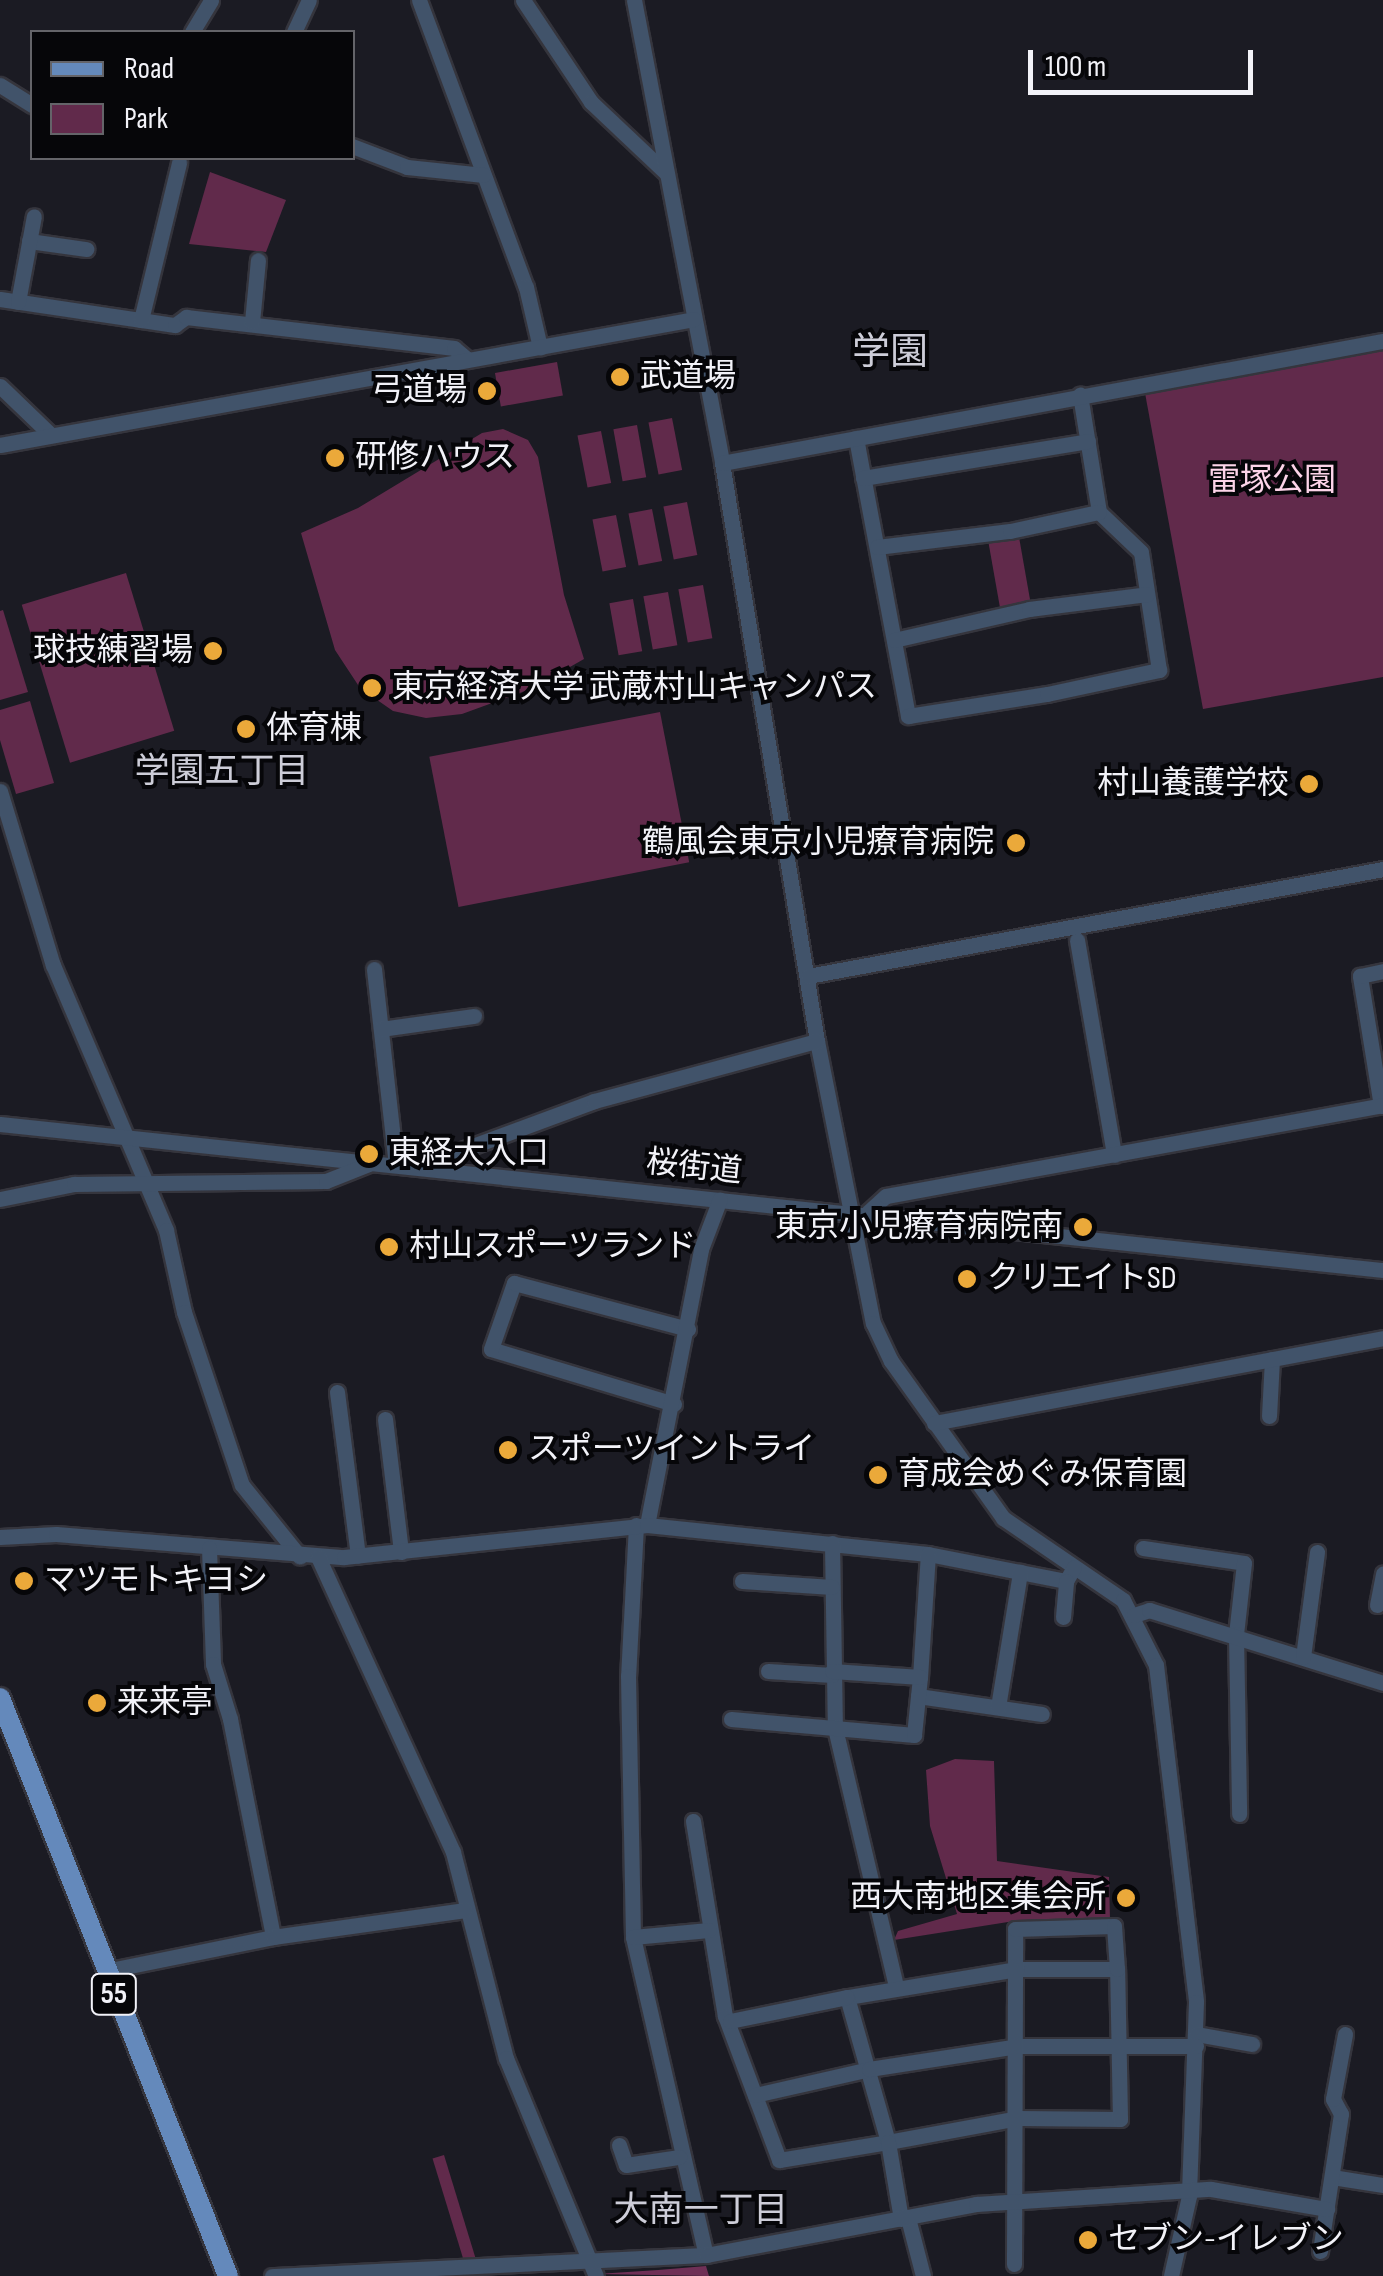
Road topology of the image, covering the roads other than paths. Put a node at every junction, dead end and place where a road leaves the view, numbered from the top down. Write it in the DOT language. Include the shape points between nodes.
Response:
graph roads {
  1 [pos="211,0"];
  2 [pos="309,0"];
  3 [pos="419,0"];
  4 [pos="523,0"];
  5 [pos="634,0"];
  6 [pos="193,30"];
  7 [pos="295,30"];
  8 [pos="0,85"];
  9 [pos="30,105"];
  10 [pos="355,147"];
  11 [pos="179,163"];
  12 [pos="484,174"];
  13 [pos="668,174"];
  14 [pos="34,216"];
  15 [pos="29,241"];
  16 [pos="86,249"];
  17 [pos="258,260"];
  18 [pos="0,299"];
  19 [pos="18,302"];
  20 [pos="694,319"];
  21 [pos="141,320"];
  22 [pos="252,322"];
  23 [pos="1383,342"];
  24 [pos="540,347"];
  25 [pos="467,360"];
  26 [pos="0,386"];
  27 [pos="1080,395"];
  28 [pos="52,435"];
  29 [pos="856,438"];
  30 [pos="1088,441"];
  31 [pos="0,445"];
  32 [pos="722,463"];
  33 [pos="863,478"];
  34 [pos="1099,512"];
  35 [pos="876,547"];
  36 [pos="1147,594"];
  37 [pos="894,640"];
  38 [pos="0,790"];
  39 [pos="1383,870"];
  40 [pos="1077,940"];
  41 [pos="374,969"];
  42 [pos="1383,971"];
  43 [pos="808,976"];
  44 [pos="474,1016"];
  45 [pos="380,1029"];
  46 [pos="817,1042"];
  47 [pos="1382,1105"];
  48 [pos="0,1124"];
  49 [pos="125,1136"];
  50 [pos="1114,1155"];
  51 [pos="373,1163"];
  52 [pos="396,1165"];
  53 [pos="415,1167"];
  54 [pos="144,1184"];
  55 [pos="0,1199"];
  56 [pos="720,1199"];
  57 [pos="850,1210"];
  58 [pos="868,1212"];
  59 [pos="1383,1270"];
  60 [pos="688,1329"];
  61 [pos="1383,1338"];
  62 [pos="1272,1359"];
  63 [pos="337,1392"];
  64 [pos="674,1404"];
  65 [pos="1269,1416"];
  66 [pos="385,1419"];
  67 [pos="934,1423"];
  68 [pos="641,1525"];
  69 [pos="0,1536"];
  70 [pos="832,1543"];
  71 [pos="209,1548"];
  72 [pos="1143,1548"];
  73 [pos="401,1552"];
  74 [pos="1317,1552"];
  75 [pos="928,1554"];
  76 [pos="358,1556"];
  77 [pos="300,1557"];
  78 [pos="318,1557"];
  79 [pos="1020,1572"];
  80 [pos="1070,1574"];
  81 [pos="1383,1574"];
  82 [pos="742,1581"];
  83 [pos="832,1587"];
  84 [pos="1378,1605"];
  85 [pos="1134,1615"];
  86 [pos="1063,1617"];
  87 [pos="1236,1634"];
  88 [pos="1303,1657"];
  89 [pos="768,1671"];
  90 [pos="832,1673"];
  91 [pos="920,1677"];
  92 [pos="1383,1683"];
  93 [pos="918,1696"];
  94 [pos="2,1706"];
  95 [pos="998,1707"];
  96 [pos="1042,1714"];
  97 [pos="731,1718"];
  98 [pos="835,1728"];
  99 [pos="1240,1814"];
  100 [pos="692,1821"];
  101 [pos="465,1910"];
  102 [pos="709,1930"];
  103 [pos="273,1937"];
  104 [pos="633,1937"];
  105 [pos="1117,1968"];
  106 [pos="1017,1969"];
  107 [pos="105,1971"];
  108 [pos="896,1986"];
  109 [pos="847,1997"];
  110 [pos="730,2021"];
  111 [pos="1344,2034"];
  112 [pos="1196,2040"];
  113 [pos="1252,2044"];
  114 [pos="1017,2046"];
  115 [pos="1122,2046"];
  116 [pos="870,2068"];
  117 [pos="755,2095"];
  118 [pos="1019,2118"];
  119 [pos="888,2142"];
  120 [pos="619,2145"];
  121 [pos="680,2157"];
  122 [pos="1332,2177"];
  123 [pos="1383,2185"];
  124 [pos="1189,2196"];
  125 [pos="1012,2203"];
  126 [pos="1327,2209"];
  127 [pos="905,2219"];
  128 [pos="1320,2251"];
  129 [pos="706,2255"];
  130 [pos="1014,2264"];
  131 [pos="592,2269"];
  132 [pos="432,2272"];
  133 [pos="228,2276"];
  134 [pos="272,2276"];
  135 [pos="923,2276"];
  136 [pos="1171,2276"];
  1 -- 6 [label="street"];
  2 -- 7 [label="street"];
  3 -- 12 [label="street"];
  4 -- 13 [label="street" via="592,102"];
  5 -- 13 [label="street"];
  8 -- 9 [label="street"];
  10 -- 12 [label="street" via="407,167"];
  11 -- 21 [label="street"];
  12 -- 24 [label="street" via="526,287"];
  13 -- 20 [label="street"];
  14 -- 15 [label="street"];
  15 -- 16 [label="street"];
  15 -- 19 [label="street"];
  17 -- 22 [label="street"];
  18 -- 19 [label="street"];
  19 -- 21 [label="street"];
  20 -- 24 [label="street"];
  20 -- 32 [label="street"];
  21 -- 22 [label="street"];
  22 -- 25 [label="street" via="454,348"];
  23 -- 27 [label="street"];
  24 -- 25 [label="street"];
  25 -- 28 [label="street"];
  26 -- 28 [label="street"];
  27 -- 29 [label="street"];
  27 -- 30 [label="street"];
  28 -- 31 [label="street"];
  29 -- 32 [label="street"];
  29 -- 33 [label="street"];
  30 -- 33 [label="street"];
  30 -- 34 [label="street"];
  32 -- 43 [label="street"];
  33 -- 35 [label="street"];
  34 -- 35 [label="street"];
  34 -- 36 [label="street" via="1141,552"];
  35 -- 37 [label="street"];
  36 -- 37 [label="street" via="1029,610"];
  36 -- 37 [label="street" via="1159,670 1047,694 908,716"];
  38 -- 49 [label="street" via="53,965"];
  39 -- 43 [label="street"];
  40 -- 50 [label="street"];
  41 -- 45 [label="street"];
  42 -- 47 [label="street" via="1360,976"];
  43 -- 46 [label="street"];
  44 -- 45 [label="street"];
  45 -- 52 [label="street"];
  46 -- 53 [label="street" via="594,1101"];
  46 -- 57 [label="street"];
  47 -- 50 [label="street"];
  48 -- 49 [label="street, 桜街道"];
  49 -- 51 [label="street, 桜街道"];
  49 -- 54 [label="street"];
  50 -- 58 [label="street" via="886,1196"];
  51 -- 52 [label="street, 桜街道"];
  51 -- 54 [label="street" via="326,1182"];
  52 -- 53 [label="street, 桜街道"];
  53 -- 56 [label="street, 桜街道"];
  54 -- 55 [label="street" via="74,1184"];
  54 -- 77 [label="street" via="166,1230 184,1312 242,1484"];
  56 -- 57 [label="street, 桜街道"];
  56 -- 60 [label="street" via="701,1249"];
  57 -- 58 [label="street, 桜街道"];
  57 -- 67 [label="street" via="873,1324"];
  58 -- 59 [label="street, 桜街道"];
  60 -- 64 [label="street"];
  60 -- 64 [label="street" via="514,1283 491,1349"];
  61 -- 62 [label="street"];
  62 -- 65 [label="street"];
  62 -- 67 [label="street"];
  63 -- 76 [label="street"];
  64 -- 68 [label="street"];
  66 -- 73 [label="street"];
  67 -- 80 [label="street" via="1003,1518"];
  68 -- 70 [label="street"];
  68 -- 73 [label="street"];
  68 -- 104 [label="street" via="628,1676"];
  69 -- 71 [label="street" via="56,1534"];
  70 -- 75 [label="street"];
  70 -- 83 [label="street"];
  71 -- 77 [label="street"];
  71 -- 103 [label="street" via="213,1664"];
  72 -- 87 [label="street" via="1244,1563"];
  73 -- 76 [label="street"];
  74 -- 88 [label="street"];
  75 -- 79 [label="street"];
  75 -- 91 [label="street"];
  76 -- 78 [label="street"];
  77 -- 78 [label="street"];
  78 -- 101 [label="street" via="452,1852"];
  79 -- 80 [label="street"];
  79 -- 95 [label="street"];
  80 -- 85 [label="street" via="1108,1587"];
  80 -- 86 [label="street"];
  81 -- 84 [label="street"];
  82 -- 83 [label="street"];
  83 -- 90 [label="street"];
  85 -- 87 [label="street" via="1149,1610"];
  85 -- 112 [label="street" via="1156,1665 1190,1920"];
  87 -- 88 [label="street"];
  87 -- 99 [label="street"];
  88 -- 92 [label="street"];
  89 -- 90 [label="street"];
  90 -- 91 [label="street"];
  90 -- 98 [label="street"];
  91 -- 93 [label="street"];
  93 -- 95 [label="street"];
  93 -- 98 [label="street" via="914,1735"];
  94 -- 107 [label="main road, 55"];
  95 -- 96 [label="street"];
  97 -- 98 [label="street"];
  98 -- 108 [label="street"];
  100 -- 102 [label="street"];
  101 -- 103 [label="street"];
  101 -- 131 [label="street" via="506,2058"];
  102 -- 104 [label="street"];
  102 -- 110 [label="street"];
  103 -- 107 [label="street"];
  104 -- 121 [label="street"];
  105 -- 106 [label="street"];
  105 -- 106 [label="street" via="1114,1926 1015,1928"];
  105 -- 115 [label="street"];
  106 -- 108 [label="street"];
  106 -- 114 [label="street"];
  107 -- 133 [label="main road, 55"];
  108 -- 109 [label="street"];
  109 -- 110 [label="street"];
  109 -- 116 [label="street"];
  110 -- 117 [label="street"];
  111 -- 122 [label="street" via="1333,2099 1341,2114"];
  112 -- 113 [label="street"];
  112 -- 115 [label="street"];
  112 -- 124 [label="street"];
  114 -- 115 [label="street"];
  114 -- 116 [label="street"];
  114 -- 118 [label="street"];
  115 -- 118 [label="street" via="1120,2119"];
  116 -- 117 [label="street"];
  116 -- 119 [label="street"];
  117 -- 119 [label="street" via="778,2160"];
  118 -- 119 [label="street"];
  118 -- 125 [label="street"];
  119 -- 127 [label="street"];
  120 -- 121 [label="street" via="626,2165"];
  121 -- 129 [label="street"];
  122 -- 123 [label="street"];
  122 -- 126 [label="street"];
  124 -- 125 [label="street"];
  124 -- 126 [label="street" via="1210,2189"];
  124 -- 136 [label="street"];
  125 -- 127 [label="street"];
  125 -- 130 [label="street"];
  126 -- 128 [label="street"];
  127 -- 129 [label="street"];
  127 -- 135 [label="street"];
  129 -- 131 [label="street"];
  131 -- 132 [label="street"];
  132 -- 134 [label="street"];
}
